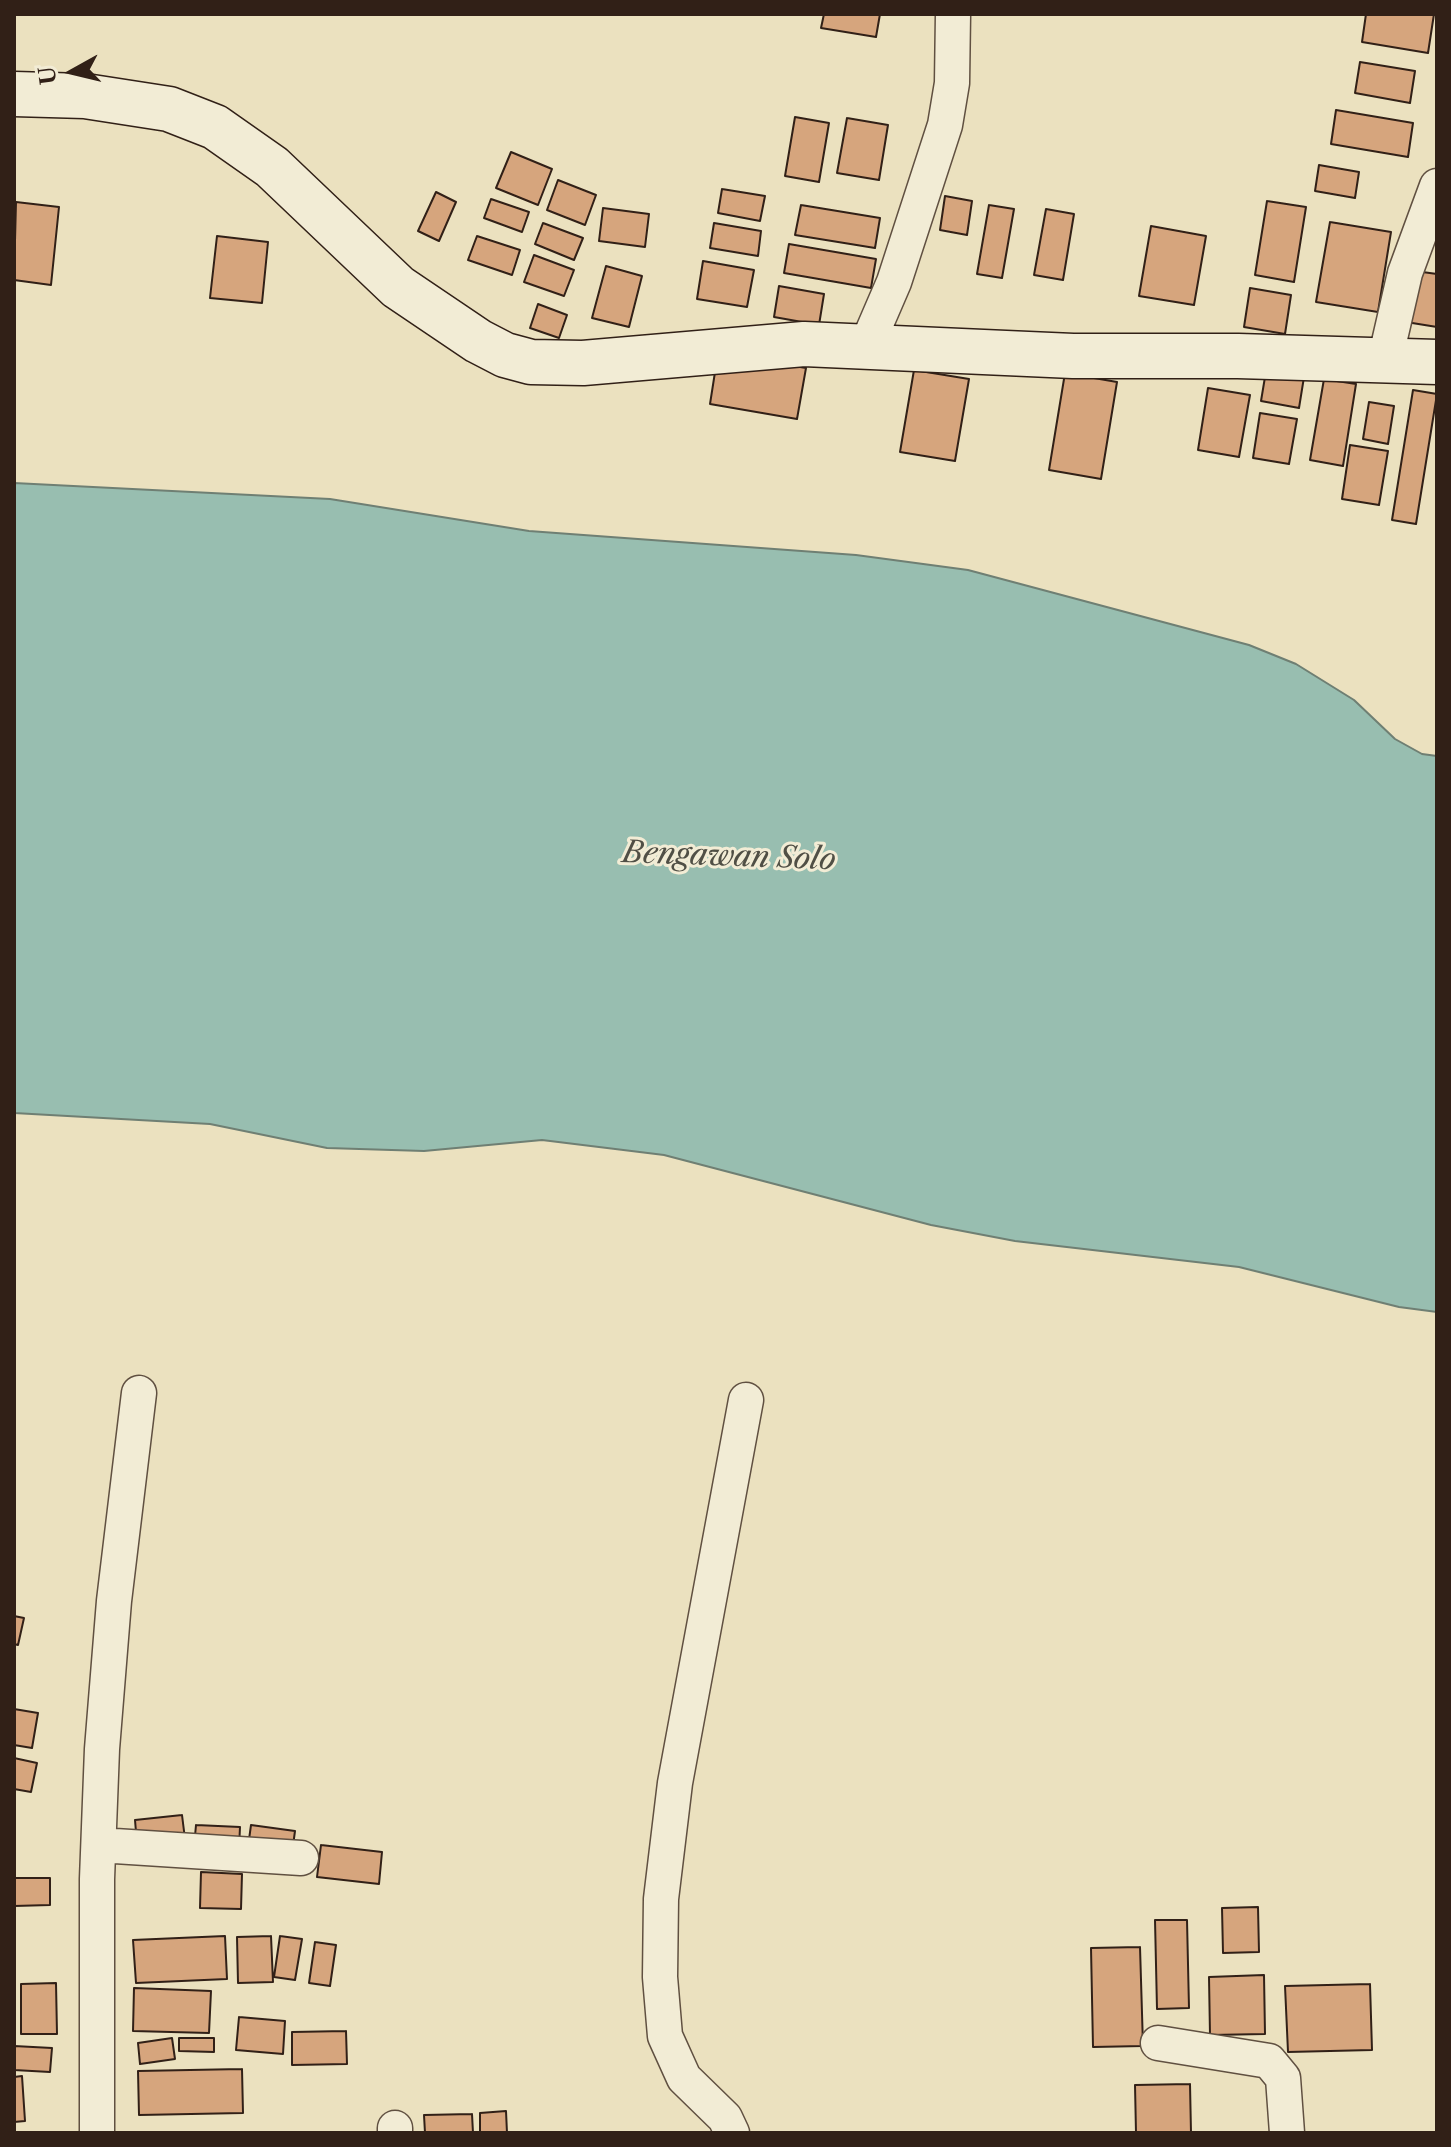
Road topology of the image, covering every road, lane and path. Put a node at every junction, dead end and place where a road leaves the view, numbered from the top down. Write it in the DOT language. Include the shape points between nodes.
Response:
graph roads {
  1 [pos="953,14"];
  2 [pos="14,94"];
  3 [pos="1437,186"];
  4 [pos="866,347"];
  5 [pos="1385,360"];
  6 [pos="1437,362"];
  7 [pos="139,1393"];
  8 [pos="746,1400"];
  9 [pos="99,1845"];
  10 [pos="301,1858"];
  11 [pos="1158,2043"];
  12 [pos="97,2133"];
  13 [pos="732,2133"];
  14 [pos="1287,2133"];
  1 -- 4 [label="street" via="945,125 894,282"];
  2 -- 4 [label="street" via="85,96 169,109 215,127 272,167 398,287 505,355 531,362 583,363 804,344"];
  3 -- 5 [label="street" via="1405,273"];
  4 -- 5 [label="street"];
  5 -- 6 [label="street"];
  7 -- 9 [label="street" via="114,1601"];
  8 -- 13 [label="street" via="675,1783 661,1899 665,2036 684,2078 725,2118"];
  9 -- 10 [label="street"];
  9 -- 12 [label="street"];
  11 -- 14 [label="street" via="1269,2061 1283,2078"];
}
